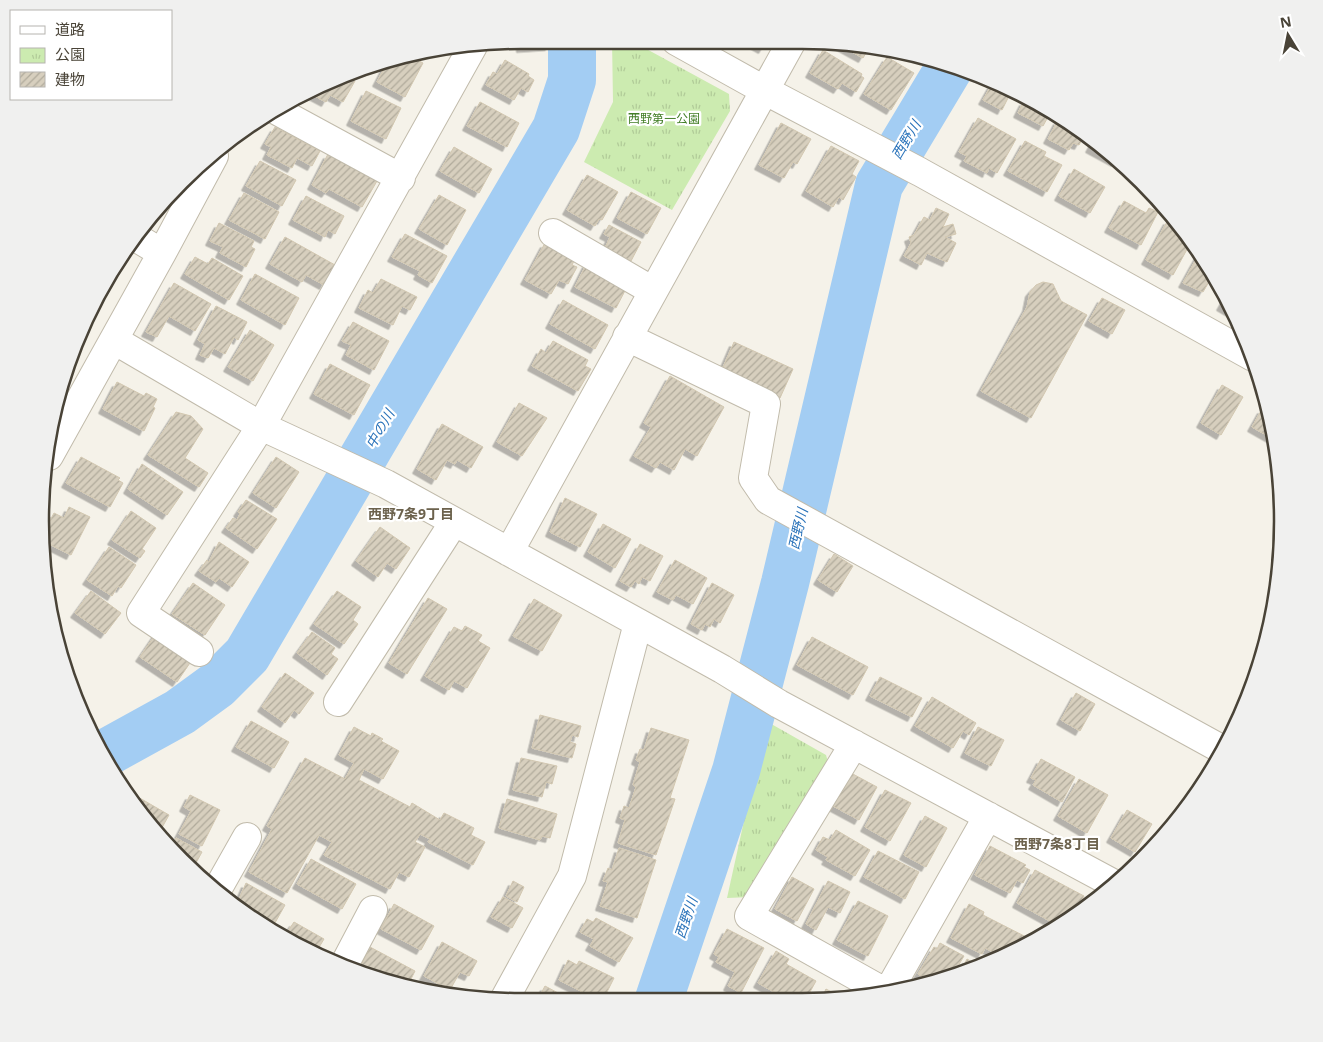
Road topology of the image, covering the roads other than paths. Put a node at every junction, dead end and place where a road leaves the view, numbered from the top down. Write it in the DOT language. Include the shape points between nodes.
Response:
graph roads {
  1 [pos="692,49"];
  2 [pos="787,49"];
  3 [pos="470,52"];
  4 [pos="764,90"];
  5 [pos="282,114"];
  6 [pos="207,168"];
  7 [pos="402,178"];
  8 [pos="553,233"];
  9 [pos="141,241"];
  10 [pos="162,254"];
  11 [pos="653,291"];
  12 [pos="627,337"];
  13 [pos="114,340"];
  14 [pos="1242,351"];
  15 [pos="261,426"];
  16 [pos="56,442"];
  17 [pos="454,522"];
  18 [pos="509,552"];
  19 [pos="638,623"];
  20 [pos="199,652"];
  21 [pos="338,702"];
  22 [pos="854,744"];
  23 [pos="1217,747"];
  24 [pos="988,816"];
  25 [pos="247,837"];
  26 [pos="1108,880"];
  27 [pos="220,884"];
  28 [pos="373,910"];
  29 [pos="347,960"];
  30 [pos="893,984"];
  31 [pos="876,987"];
  32 [pos="508,993"];
  1 -- 4 [label="street"];
  2 -- 4 [label="street"];
  3 -- 7 [label="street"];
  4 -- 11 [label="street"];
  4 -- 14 [label="street" via="877,148"];
  5 -- 7 [label="street"];
  6 -- 10 [label="street"];
  7 -- 15 [label="street"];
  8 -- 11 [label="street"];
  9 -- 10 [label="street"];
  10 -- 13 [label="street"];
  11 -- 12 [label="street"];
  12 -- 18 [label="street"];
  12 -- 23 [label="street" via="766,404 753,478 768,500"];
  13 -- 15 [label="street"];
  13 -- 16 [label="street"];
  15 -- 17 [label="street" via="386,484"];
  15 -- 20 [label="street" via="141,613"];
  17 -- 18 [label="street"];
  17 -- 21 [label="street"];
  18 -- 19 [label="street"];
  19 -- 22 [label="street"];
  19 -- 32 [label="street" via="572,876"];
  22 -- 24 [label="street"];
  22 -- 31 [label="street" via="749,916"];
  24 -- 26 [label="street"];
  24 -- 30 [label="street"];
  25 -- 27 [label="street"];
  28 -- 29 [label="street"];
}
